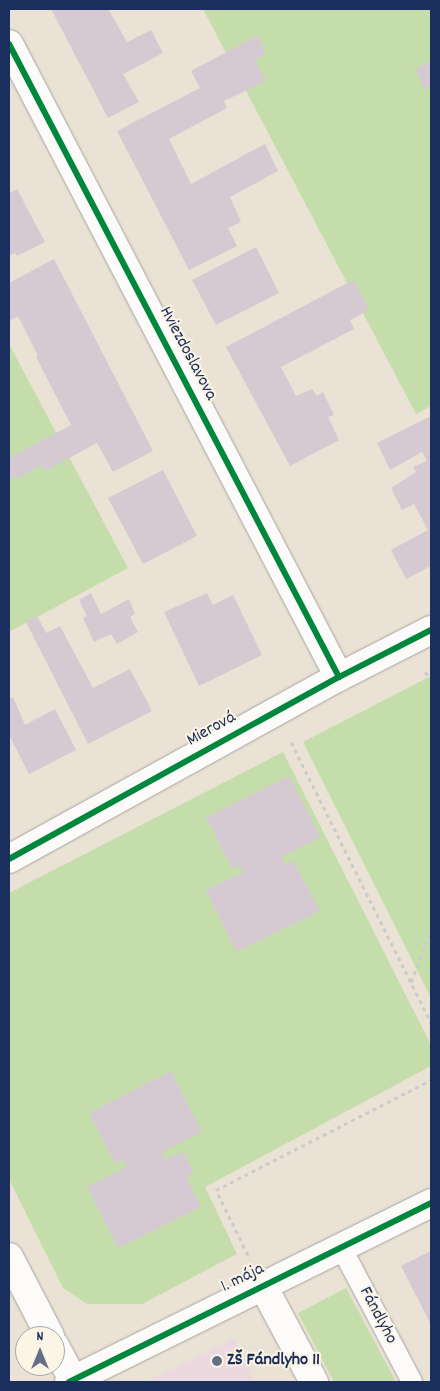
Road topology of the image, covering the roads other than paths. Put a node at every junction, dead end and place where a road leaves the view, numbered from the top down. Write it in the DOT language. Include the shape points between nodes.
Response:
graph roads {
  1 [pos="9,44"];
  2 [pos="431,630"];
  3 [pos="339,677"];
  4 [pos="9,859"];
  5 [pos="431,1203"];
  6 [pos="342,1249"];
  7 [pos="9,1257"];
  8 [pos="258,1274"];
  9 [pos="45,1326"];
  10 [pos="65,1368"];
  11 [pos="71,1381"];
  12 [pos="314,1382"];
  13 [pos="412,1382"];
  1 -- 3 [label="street, Hviezdoslavova"];
  2 -- 3 [label="street, Mierová"];
  3 -- 4 [label="street, Mierová"];
  5 -- 6 [label="street, 1. mája"];
  6 -- 8 [label="street, 1. mája"];
  6 -- 13 [label="lane, Fándlyho"];
  7 -- 9 [label="street"];
  8 -- 11 [label="street, 1. mája"];
  8 -- 12 [label="street"];
  10 -- 11 [label="street"];
}
